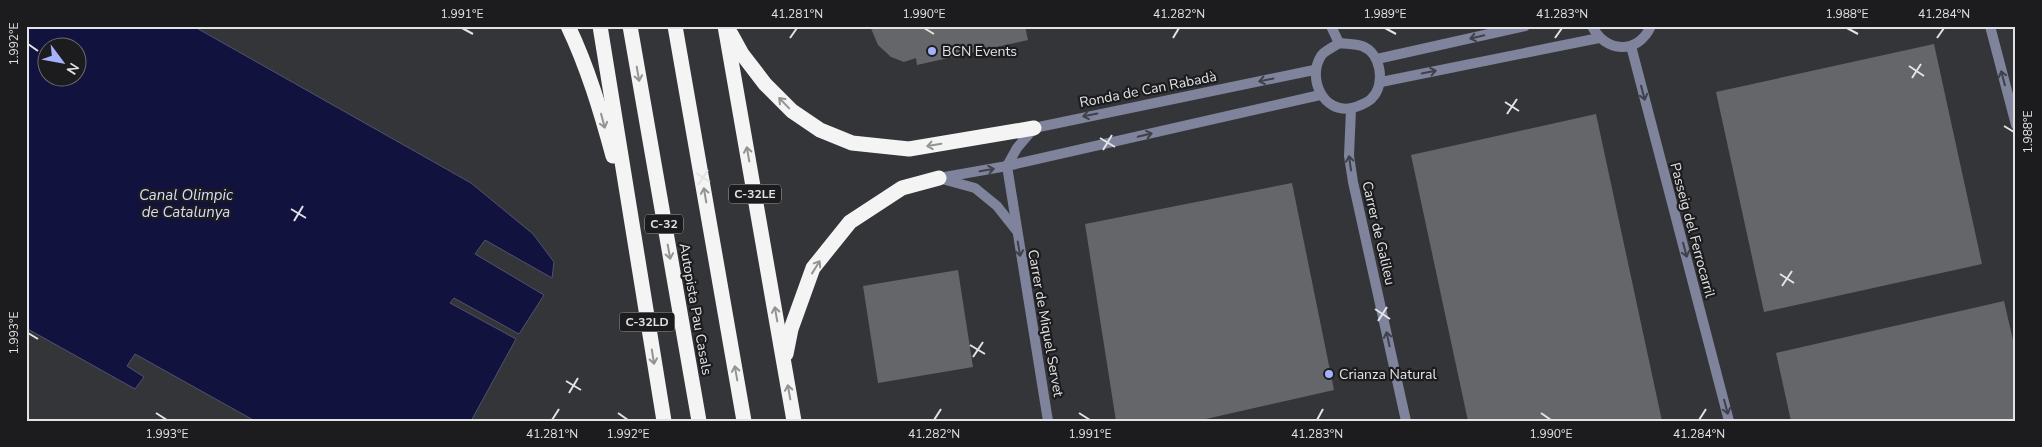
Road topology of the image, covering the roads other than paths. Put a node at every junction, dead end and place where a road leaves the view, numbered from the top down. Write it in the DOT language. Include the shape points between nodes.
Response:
graph roads {
  1 [pos="568,26"];
  2 [pos="600,26"];
  3 [pos="630,26"];
  4 [pos="675,26"];
  5 [pos="726,26"];
  6 [pos="1331,26"];
  7 [pos="1525,26"];
  8 [pos="1592,26"];
  9 [pos="1651,26"];
  10 [pos="1990,26"];
  11 [pos="1600,38"];
  12 [pos="1339,43"];
  13 [pos="1631,46"];
  14 [pos="1377,59"];
  15 [pos="1314,70"];
  16 [pos="1381,82"];
  17 [pos="1320,95"];
  18 [pos="1351,109"];
  19 [pos="2016,125"];
  20 [pos="1034,128"];
  21 [pos="1007,166"];
  22 [pos="939,178"];
  23 [pos="631,223"];
  24 [pos="1016,231"];
  25 [pos="784,362"];
  26 [pos="664,421"];
  27 [pos="699,421"];
  28 [pos="744,421"];
  29 [pos="794,421"];
  30 [pos="1048,421"];
  31 [pos="1406,421"];
  32 [pos="1730,421"];
  1 -- 23 [label="highway, one-way" via="600,108"];
  2 -- 23 [label="highway, C-32LD"];
  3 -- 27 [label="highway, Autopista Pau Casals / C-32, one-way"];
  28 -- 4 [label="highway, Autopista Pau Casals, one-way"];
  20 -- 5 [label="highway, one-way" via="909,149 852,143 820,130 792,111 765,84"];
  25 -- 5 [label="highway, C-32LE, one-way"];
  6 -- 12 [label="street"];
  7 -- 14 [label="street, one-way"];
  8 -- 11 [label="street"];
  9 -- 13 [label="street" via="1640,41"];
  19 -- 10 [label="street, one-way"];
  11 -- 13 [label="street" via="1611,46"];
  16 -- 11 [label="street, one-way"];
  12 -- 14 [label="street" via="1363,46"];
  12 -- 15 [label="street" via="1321,55"];
  13 -- 32 [label="street, Passeig del Ferrocarril, one-way"];
  14 -- 16 [label="street"];
  15 -- 17 [label="street"];
  15 -- 20 [label="street, Ronda de Can Rabadà, one-way"];
  16 -- 18 [label="street" via="1372,99"];
  17 -- 18 [label="street" via="1332,106"];
  21 -- 17 [label="street, one-way"];
  31 -- 18 [label="street, Carrer de Galileu, one-way" via="1353,182 1349,156"];
  20 -- 21 [label="street"];
  22 -- 21 [label="street, one-way"];
  21 -- 24 [label="street, Carrer de Miquel Servet"];
  22 -- 24 [label="street, Carrer de Miquel Servet" via="975,188 997,206"];
  25 -- 22 [label="highway, one-way" via="790,330 813,268 850,222 902,188"];
  23 -- 26 [label="highway, C-32LD, one-way"];
  24 -- 30 [label="street, Carrer de Miquel Servet, one-way"];
  29 -- 25 [label="highway, C-32LE, one-way"];
}
